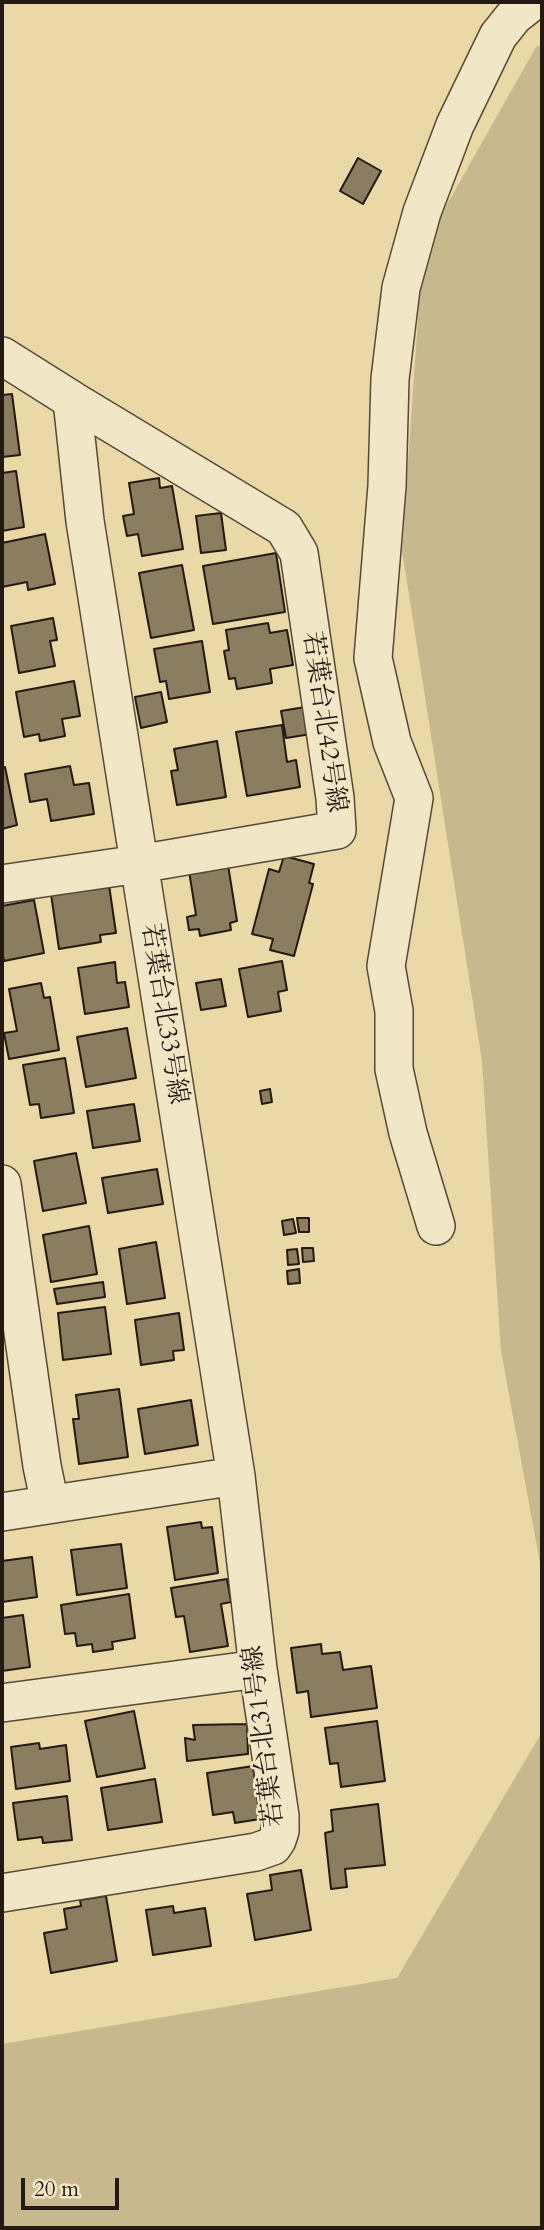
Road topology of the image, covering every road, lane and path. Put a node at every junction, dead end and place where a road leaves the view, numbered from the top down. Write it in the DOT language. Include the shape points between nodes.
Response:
graph roads {
  1 [pos="531,2"];
  2 [pos="2,356"];
  3 [pos="72,400"];
  4 [pos="139,864"];
  5 [pos="2,884"];
  6 [pos="2,1184"];
  7 [pos="436,1226"];
  8 [pos="236,1476"];
  9 [pos="50,1504"];
  10 [pos="2,1511"];
  11 [pos="258,1669"];
  12 [pos="2,1703"];
  13 [pos="2,1893"];
  1 -- 7 [label="street" via="498,36 455,125 422,212 401,288 390,379 387,486 373,658 392,742 414,798 386,966 394,1011 394,1069"];
  2 -- 3 [label="street"];
  3 -- 4 [label="street, 若葉台北33号線" via="85,521"];
  3 -- 4 [label="street, 若葉台北42号線" via="284,528 299,552 329,757 337,830"];
  4 -- 5 [label="street, 若葉台北42号線"];
  4 -- 8 [label="street, 若葉台北33号線"];
  6 -- 9 [label="street"];
  8 -- 9 [label="street"];
  8 -- 11 [label="street, 若葉台北31号線"];
  9 -- 10 [label="street"];
  11 -- 12 [label="street"];
  11 -- 13 [label="street, 若葉台北31号線" via="280,1816 273,1846"];
}
